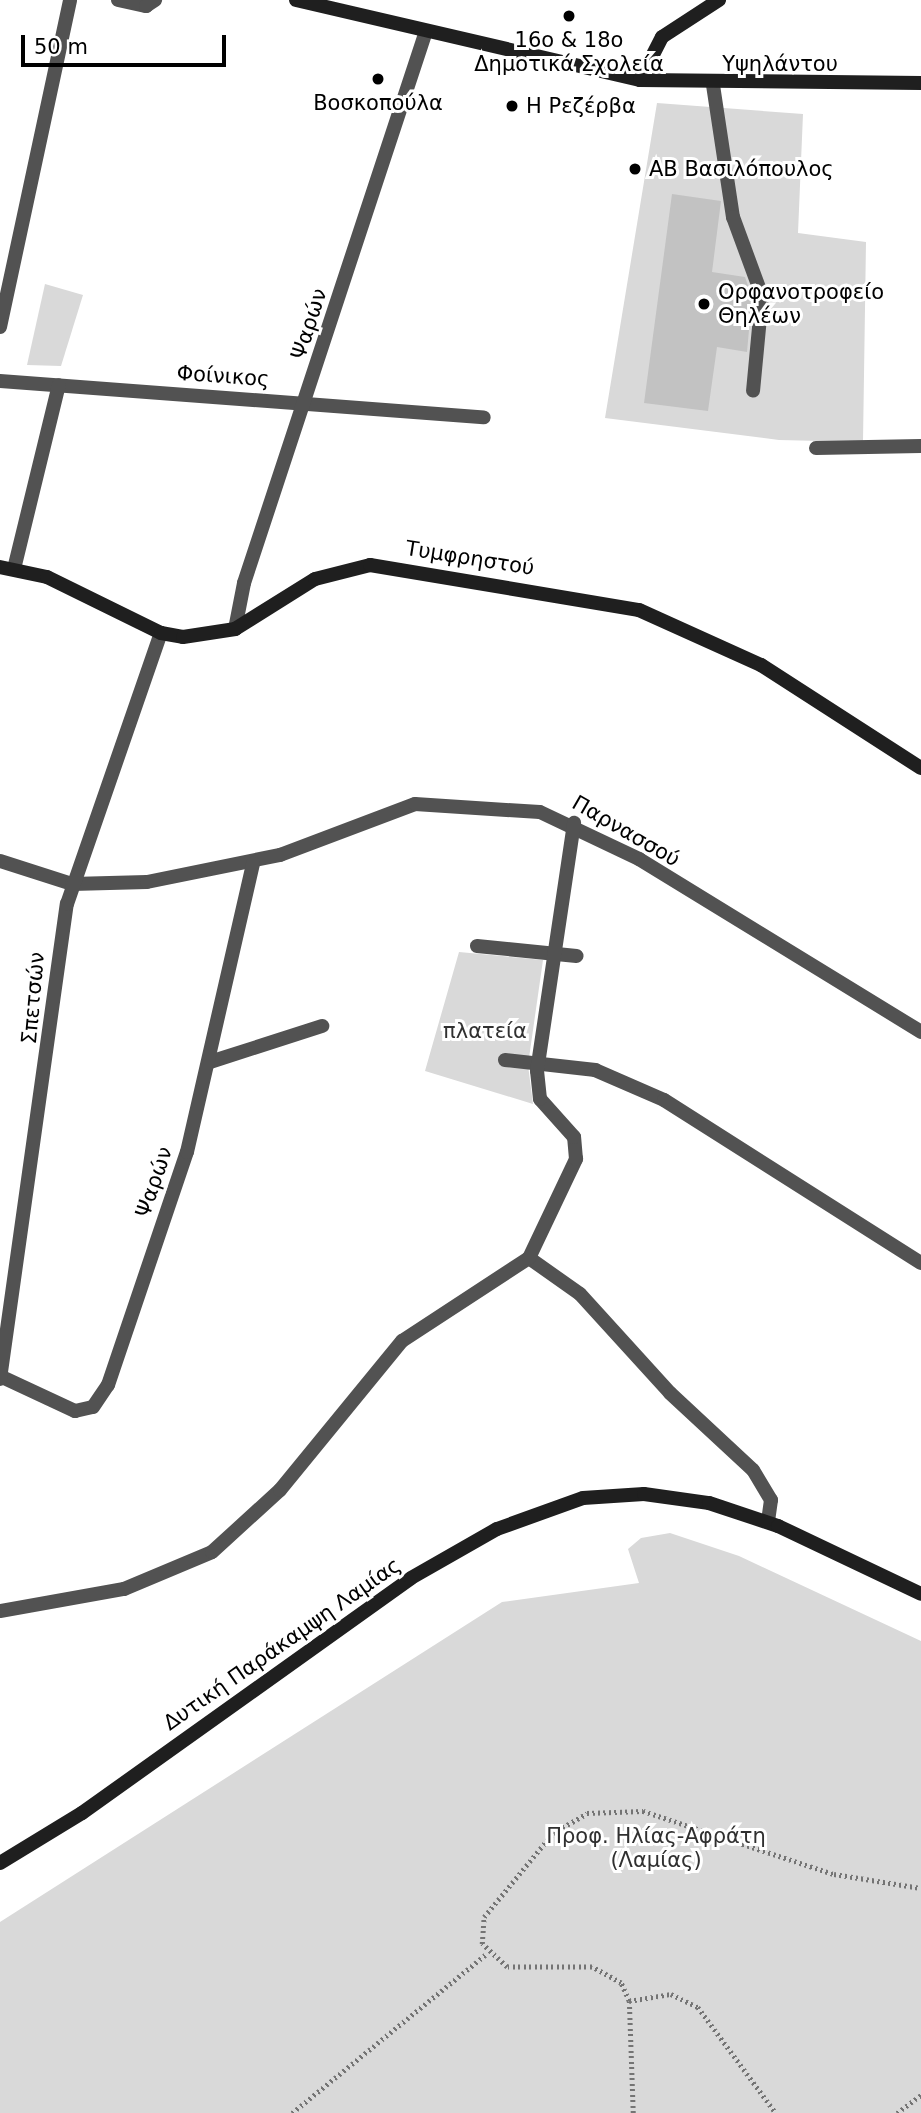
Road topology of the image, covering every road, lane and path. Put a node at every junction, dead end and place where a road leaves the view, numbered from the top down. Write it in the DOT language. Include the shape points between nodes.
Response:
graph roads {
  1 [pos="70,0"];
  2 [pos="118,0"];
  3 [pos="155,0"];
  4 [pos="296,0"];
  5 [pos="719,0"];
  6 [pos="426,30"];
  7 [pos="640,80"];
  8 [pos="921,83"];
  9 [pos="712,85"];
  10 [pos="0,327"];
  11 [pos="0,382"];
  12 [pos="60,385"];
  13 [pos="753,391"];
  14 [pos="306,403"];
  15 [pos="484,417"];
  16 [pos="921,446"];
  17 [pos="816,449"];
  18 [pos="7,568"];
  19 [pos="235,629"];
  20 [pos="161,633"];
  21 [pos="921,768"];
  22 [pos="574,823"];
  23 [pos="0,862"];
  24 [pos="253,863"];
  25 [pos="72,884"];
  26 [pos="477,946"];
  27 [pos="551,953"];
  28 [pos="577,956"];
  29 [pos="322,1026"];
  30 [pos="921,1032"];
  31 [pos="505,1060"];
  32 [pos="210,1062"];
  33 [pos="537,1066"];
  34 [pos="528,1258"];
  35 [pos="921,1263"];
  36 [pos="0,1377"];
  37 [pos="768,1522"];
  38 [pos="921,1594"];
  39 [pos="0,1611"];
  40 [pos="0,1863"];
  41 [pos="921,1888"];
  42 [pos="486,1954"];
  43 [pos="629,2001"];
  44 [pos="921,2095"];
  45 [pos="292,2113"];
  46 [pos="633,2113"];
  47 [pos="776,2113"];
  48 [pos="897,2113"];
  1 -- 10 [label="street"];
  2 -- 3 [label="street" via="146,6"];
  4 -- 6 [label="main road, Υψηλάντου"];
  5 -- 7 [label="main road" via="662,37"];
  6 -- 7 [label="main road, Υψηλάντου"];
  6 -- 14 [label="street, Ψαρών"];
  7 -- 9 [label="main road, Υψηλάντου"];
  8 -- 9 [label="main road, Υψηλάντου"];
  9 -- 13 [label="street" via="733,217 762,296"];
  11 -- 12 [label="street, Φοίνικος"];
  12 -- 14 [label="street, Φοίνικος"];
  12 -- 18 [label="street"];
  14 -- 15 [label="street, Φοίνικος"];
  14 -- 19 [label="street, Ψαρών" via="244,583"];
  16 -- 17 [label="street"];
  18 -- 20 [label="main road, Τυμφρηστού" via="47,577"];
  19 -- 20 [label="main road, Τυμφρηστού" via="200,637"];
  19 -- 21 [label="main road, Τυμφρηστού" via="315,579 370,565 639,610 761,666"];
  20 -- 25 [label="street, Σπετσών"];
  22 -- 24 [label="street, Παρνασσού" via="504,807 415,804"];
  22 -- 27 [label="street"];
  22 -- 30 [label="street, Παρνασσού"];
  23 -- 25 [label="street, Παρνασσού"];
  24 -- 25 [label="street, Παρνασσού" via="175,879"];
  24 -- 32 [label="street, Ψαρών"];
  25 -- 36 [label="street, Σπετσών"];
  26 -- 27 [label="street"];
  27 -- 28 [label="street"];
  27 -- 33 [label="street"];
  29 -- 32 [label="street"];
  31 -- 33 [label="street"];
  32 -- 36 [label="street, Ψαρών" via="187,1152 104,1395 87,1410 68,1410"];
  33 -- 34 [label="street" via="540,1099 571,1132 577,1150"];
  33 -- 35 [label="street" via="595,1070 664,1100"];
  34 -- 37 [label="street" via="580,1294 670,1393 753,1470 771,1500"];
  34 -- 39 [label="street" via="402,1342 273,1499 212,1552 124,1590"];
  37 -- 38 [label="main road, Δυτική Παράκαμψη Λαμίας"];
  37 -- 40 [label="main road, Δυτική Παράκαμψη Λαμίας" via="709,1503 613,1494 497,1529 309,1646 82,1813"];
  41 -- 42 [label="path" via="834,1874 643,1811 587,1813 553,1833 484,1917 480,1928"];
  42 -- 43 [label="path" via="529,1971 593,1967 621,1983"];
  42 -- 45 [label="path"];
  43 -- 46 [label="path"];
  43 -- 47 [label="path" via="685,1998"];
  44 -- 48 [label="path"];
}
